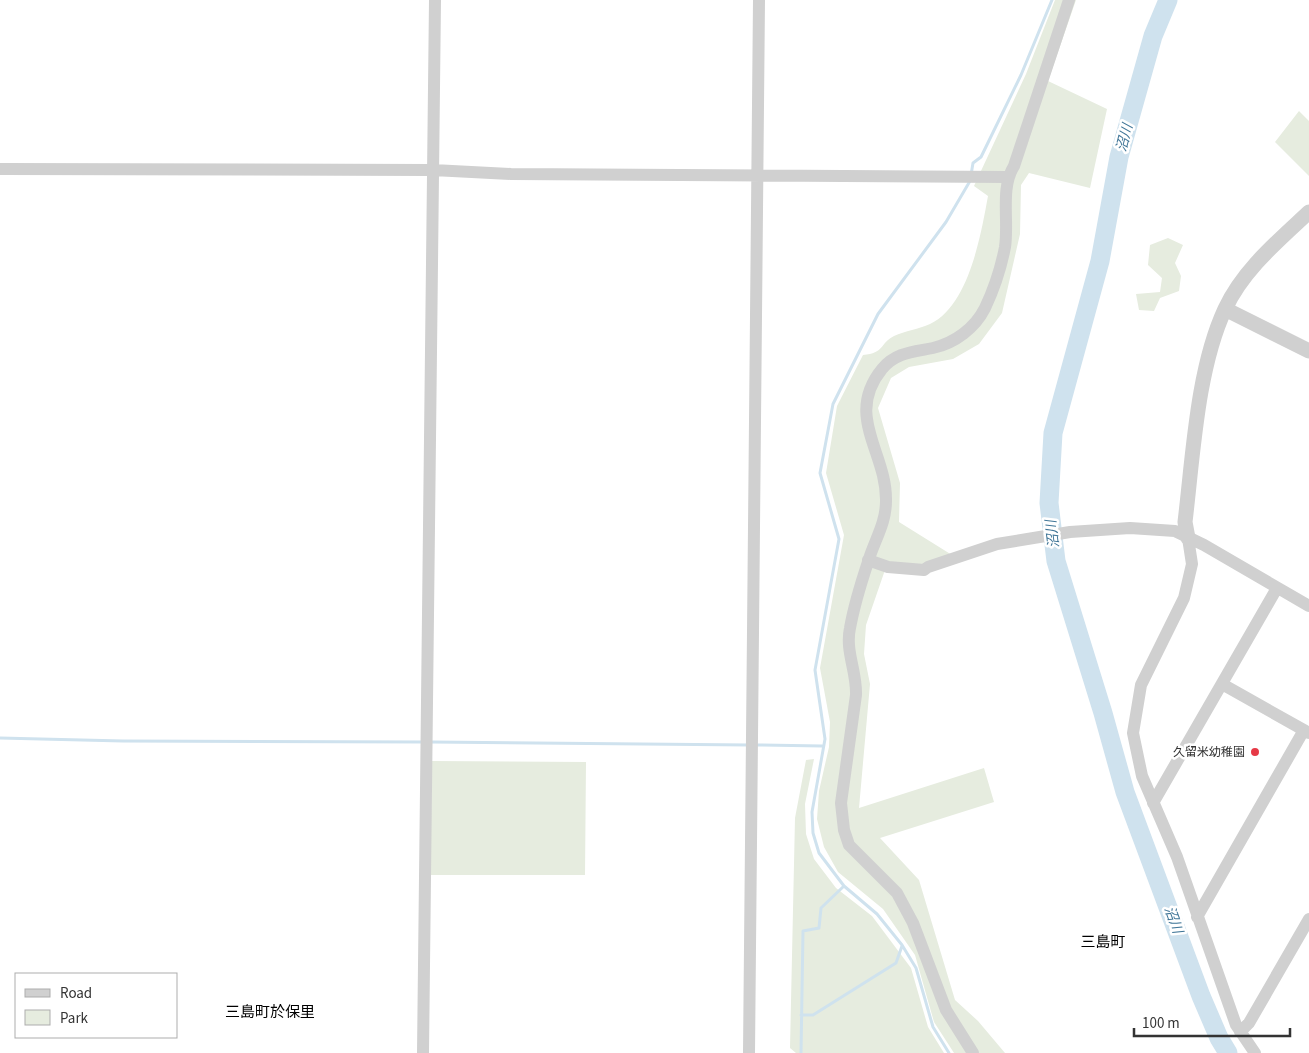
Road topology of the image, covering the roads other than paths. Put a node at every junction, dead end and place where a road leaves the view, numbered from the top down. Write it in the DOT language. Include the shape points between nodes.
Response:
graph roads {
  1 [pos="435,0"];
  2 [pos="759,0"];
  3 [pos="1070,0"];
  4 [pos="0,169"];
  5 [pos="433,170"];
  6 [pos="758,174"];
  7 [pos="1007,177"];
  8 [pos="1309,212"];
  9 [pos="1225,309"];
  10 [pos="1309,349"];
  11 [pos="1188,538"];
  12 [pos="868,560"];
  13 [pos="1277,588"];
  14 [pos="1309,606"];
  15 [pos="1222,684"];
  16 [pos="1306,732"];
  17 [pos="1153,803"];
  18 [pos="1197,917"];
  19 [pos="1309,919"];
  20 [pos="1240,1032"];
  21 [pos="423,1053"];
  22 [pos="749,1053"];
  23 [pos="973,1053"];
  24 [pos="1255,1053"];
  1 -- 5 [label="street"];
  2 -- 6 [label="street"];
  3 -- 7 [label="street" via="1014,166"];
  4 -- 5 [label="street"];
  5 -- 6 [label="street" via="511,174"];
  5 -- 21 [label="street"];
  6 -- 7 [label="street"];
  6 -- 22 [label="street"];
  7 -- 12 [label="street" via="1005,246 996,281 984,309 971,328 948,343 896,356 882,369 868,395 867,426 883,474 886,501 883,526"];
  8 -- 9 [label="street" via="1259,260"];
  9 -- 10 [label="street"];
  9 -- 11 [label="street" via="1203,388 1184,522"];
  11 -- 12 [label="street" via="1175,531 1130,528 1070,532 997,544 924,570 888,567"];
  11 -- 13 [label="street"];
  11 -- 17 [label="street" via="1192,564 1184,598 1141,684 1134,720 1133,733 1142,776"];
  12 -- 23 [label="street" via="850,630 849,653 856,695 842,803 844,830 850,845 897,892 913,923 946,1010"];
  13 -- 14 [label="street"];
  13 -- 15 [label="street"];
  15 -- 16 [label="street"];
  15 -- 17 [label="street"];
  16 -- 18 [label="street"];
  17 -- 18 [label="street" via="1177,857"];
  18 -- 20 [label="street"];
  19 -- 20 [label="street" via="1249,1023"];
  20 -- 24 [label="street"];
}
